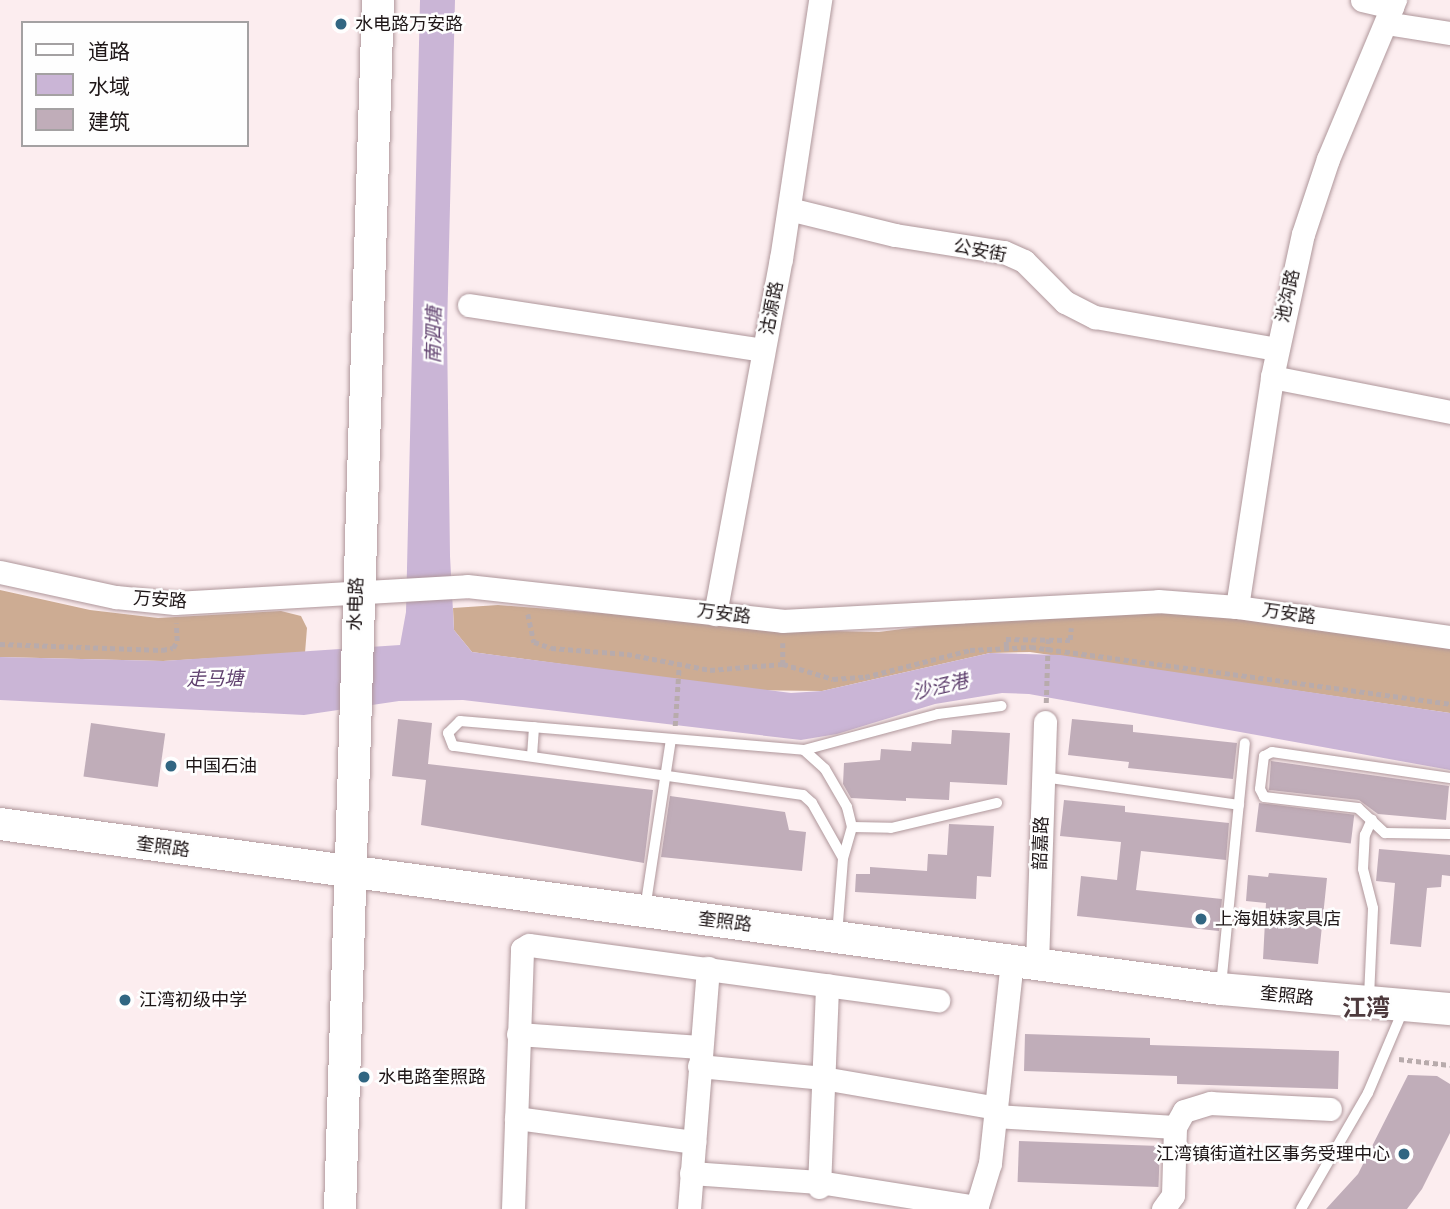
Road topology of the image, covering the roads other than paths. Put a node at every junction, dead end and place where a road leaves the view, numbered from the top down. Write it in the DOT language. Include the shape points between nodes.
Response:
graph roads {
  1 [pos="378,0"];
  2 [pos="820,0"];
  3 [pos="1362,0"];
  4 [pos="1391,10"];
  5 [pos="1450,33"];
  6 [pos="789,209"];
  7 [pos="469,305"];
  8 [pos="1277,349"];
  9 [pos="763,350"];
  10 [pos="1272,377"];
  11 [pos="1450,412"];
  12 [pos="0,572"];
  13 [pos="356,590"];
  14 [pos="1237,607"];
  15 [pos="715,614"];
  16 [pos="1450,637"];
  17 [pos="1000,706"];
  18 [pos="1046,713"];
  19 [pos="534,727"];
  20 [pos="671,740"];
  21 [pos="1245,743"];
  22 [pos="804,750"];
  23 [pos="532,756"];
  24 [pos="666,775"];
  25 [pos="1043,777"];
  26 [pos="1450,778"];
  27 [pos="997,803"];
  28 [pos="1239,805"];
  29 [pos="1372,819"];
  30 [pos="0,824"];
  31 [pos="852,827"];
  32 [pos="1450,834"];
  33 [pos="843,858"];
  34 [pos="350,872"];
  35 [pos="645,912"];
  36 [pos="836,936"];
  37 [pos="1025,962"];
  38 [pos="708,968"];
  39 [pos="827,985"];
  40 [pos="1221,989"];
  41 [pos="938,1000"];
  42 [pos="1368,1004"];
  43 [pos="1404,1007"];
  44 [pos="1450,1009"];
  45 [pos="518,1034"];
  46 [pos="699,1057"];
  47 [pos="823,1078"];
  48 [pos="1330,1109"];
  49 [pos="996,1112"];
  50 [pos="516,1118"];
  51 [pos="1175,1127"];
  52 [pos="694,1142"];
  53 [pos="691,1173"];
  54 [pos="819,1185"];
  55 [pos="976,1208"];
  56 [pos="340,1209"];
  57 [pos="513,1209"];
  58 [pos="689,1209"];
  59 [pos="1163,1209"];
  60 [pos="1301,1209"];
  1 -- 13 [label="main road, 水电路"];
  2 -- 6 [label="street, 沽源路"];
  3 -- 4 [label="street"];
  4 -- 5 [label="street"];
  4 -- 8 [label="street, 池沟路" via="1328,159 1303,234"];
  6 -- 8 [label="street, 公安街" via="895,235 1004,252 1024,261 1065,302 1094,317"];
  6 -- 9 [label="street, 沽源路"];
  7 -- 9 [label="street"];
  8 -- 10 [label="street, 池沟路"];
  9 -- 15 [label="street, 沽源路"];
  10 -- 11 [label="street"];
  10 -- 14 [label="street, 池沟路"];
  12 -- 13 [label="street, 万安路" via="116,597 175,603"];
  13 -- 15 [label="street, 万安路" via="525,589"];
  13 -- 34 [label="main road, 水电路"];
  14 -- 15 [label="street, 万安路" via="1114,601 782,621"];
  14 -- 16 [label="street, 万安路"];
  17 -- 22 [label="lane" via="938,714"];
  18 -- 25 [label="street, 韶嘉路"];
  19 -- 20 [label="lane"];
  19 -- 23 [label="lane"];
  19 -- 23 [label="lane" via="460,722 448,733 453,746"];
  20 -- 22 [label="lane"];
  20 -- 24 [label="lane"];
  21 -- 28 [label="lane"];
  22 -- 31 [label="lane" via="825,769 847,807"];
  23 -- 24 [label="lane"];
  24 -- 33 [label="lane" via="794,791 812,803"];
  24 -- 35 [label="lane"];
  25 -- 28 [label="lane"];
  25 -- 37 [label="street, 韶嘉路"];
  26 -- 29 [label="lane" via="1296,754 1264,756 1260,789 1264,797 1358,808"];
  27 -- 31 [label="lane" via="891,828"];
  28 -- 40 [label="lane"];
  29 -- 32 [label="lane" via="1385,833"];
  29 -- 42 [label="lane" via="1363,869 1373,908"];
  30 -- 34 [label="main road, 奎照路"];
  31 -- 33 [label="lane"];
  33 -- 36 [label="lane"];
  34 -- 35 [label="main road, 奎照路"];
  34 -- 56 [label="main road, 水电路"];
  35 -- 36 [label="main road, 奎照路"];
  36 -- 37 [label="main road, 奎照路"];
  37 -- 40 [label="main road, 奎照路"];
  37 -- 49 [label="street, 韶嘉路"];
  38 -- 39 [label="street"];
  38 -- 45 [label="street" via="529,945 522,949"];
  38 -- 46 [label="street"];
  39 -- 41 [label="street"];
  39 -- 47 [label="street"];
  40 -- 42 [label="main road, 奎照路"];
  42 -- 43 [label="main road, 奎照路"];
  43 -- 44 [label="main road, 奎照路"];
  43 -- 60 [label="lane" via="1335,1156"];
  45 -- 46 [label="street"];
  45 -- 50 [label="street"];
  46 -- 47 [label="street"];
  46 -- 52 [label="street"];
  47 -- 49 [label="street"];
  47 -- 54 [label="street"];
  48 -- 51 [label="street" via="1198,1104 1184,1111"];
  49 -- 51 [label="street"];
  49 -- 55 [label="street, 韶嘉路" via="990,1163"];
  50 -- 52 [label="street"];
  50 -- 57 [label="street"];
  51 -- 59 [label="street" via="1173,1195"];
  52 -- 53 [label="street"];
  53 -- 54 [label="street"];
  53 -- 58 [label="street"];
  54 -- 55 [label="street"];
}
